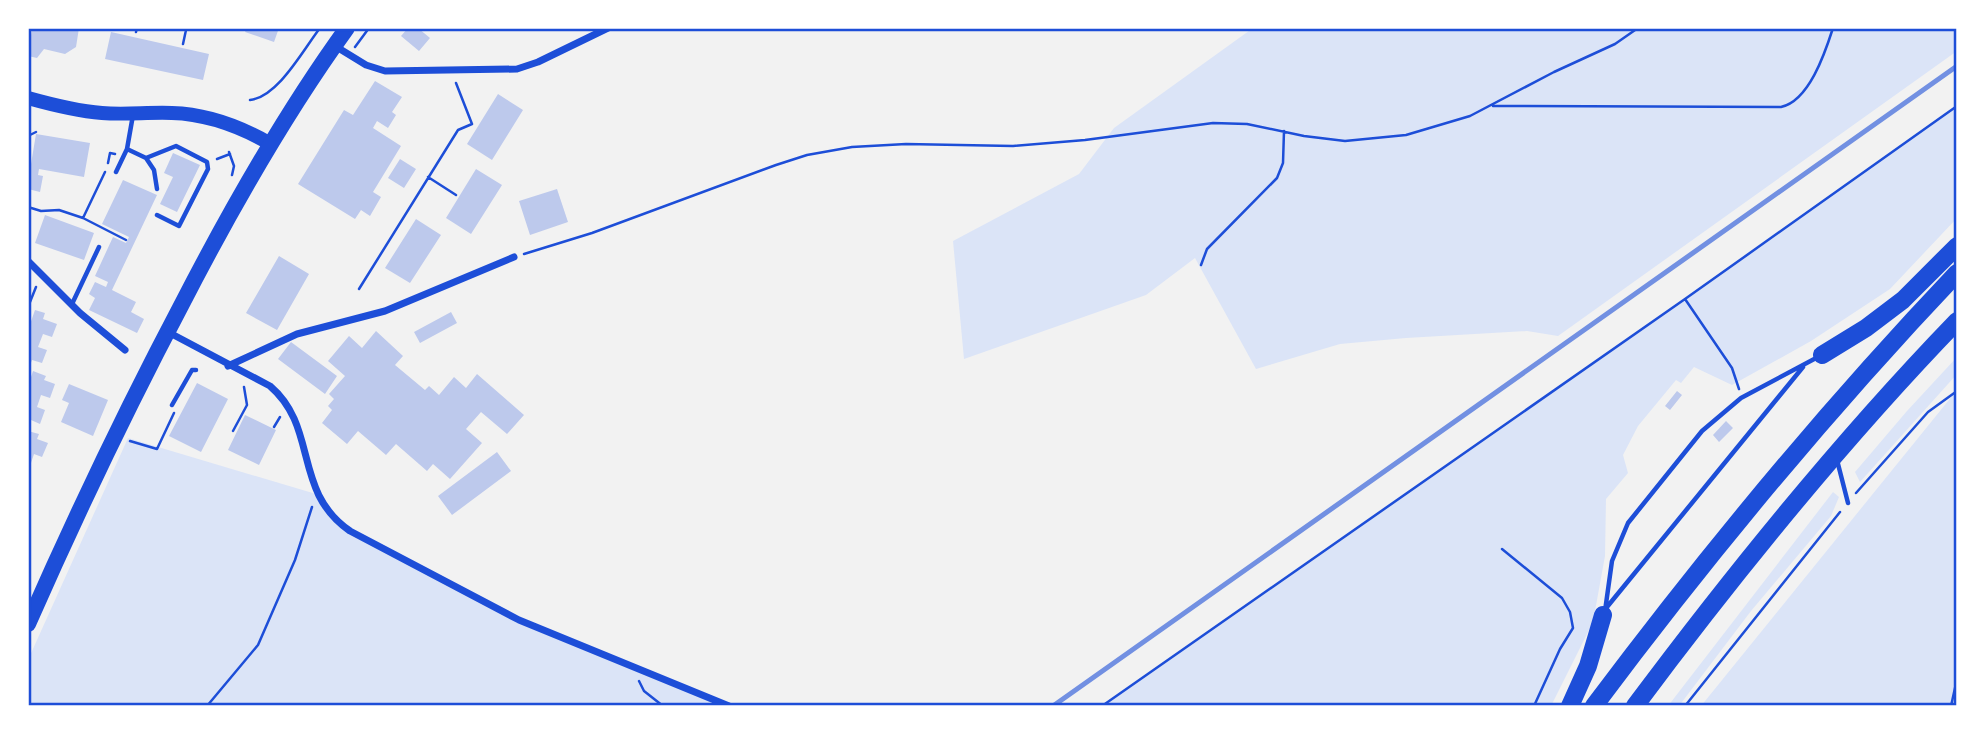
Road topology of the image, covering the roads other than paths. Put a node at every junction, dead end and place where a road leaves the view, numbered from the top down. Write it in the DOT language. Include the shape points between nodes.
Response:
graph roads {
  1 [pos="347,28"];
  2 [pos="608,28"];
  3 [pos="334,45"];
  4 [pos="28,98"];
  5 [pos="133,114"];
  6 [pos="269,143"];
  7 [pos="127,149"];
  8 [pos="146,158"];
  9 [pos="116,173"];
  10 [pos="157,189"];
  11 [pos="157,215"];
  12 [pos="1957,246"];
  13 [pos="100,247"];
  14 [pos="514,257"];
  15 [pos="28,261"];
  16 [pos="1957,273"];
  17 [pos="72,305"];
  18 [pos="1957,321"];
  19 [pos="167,331"];
  20 [pos="125,350"];
  21 [pos="1822,355"];
  22 [pos="1806,364"];
  23 [pos="229,366"];
  24 [pos="196,370"];
  25 [pos="172,405"];
  26 [pos="1836,455"];
  27 [pos="1848,503"];
  28 [pos="1604,611"];
  29 [pos="28,624"];
  30 [pos="729,706"];
  31 [pos="1570,706"];
  32 [pos="1594,706"];
  33 [pos="1635,706"];
  1 -- 3 [label="main road"];
  2 -- 3 [label="street" via="517,69 385,72"];
  3 -- 6 [label="main road"];
  4 -- 5 [label="main road" via="78,111"];
  5 -- 6 [label="main road" via="176,113 217,120"];
  5 -- 7 [label="lane"];
  6 -- 19 [label="main road"];
  7 -- 8 [label="lane"];
  7 -- 9 [label="lane"];
  8 -- 10 [label="lane" via="154,170"];
  8 -- 11 [label="lane" via="176,146 207,162 208,169 179,226"];
  12 -- 21 [label="highway" via="1903,300"];
  13 -- 17 [label="lane"];
  14 -- 23 [label="street" via="385,311 297,334"];
  15 -- 17 [label="street"];
  16 -- 32 [label="highway" via="1754,501"];
  17 -- 20 [label="street"];
  18 -- 26 [label="highway"];
  19 -- 23 [label="street"];
  19 -- 29 [label="main road"];
  21 -- 22 [label="lane"];
  22 -- 28 [label="lane"];
  22 -- 28 [label="lane" via="1725,410 1647,497 1616,548"];
  23 -- 30 [label="street" via="270,386 284,402 301,438 316,494 338,523 519,620"];
  24 -- 25 [label="lane" via="185,378"];
  26 -- 27 [label="lane"];
  26 -- 33 [label="highway"];
  28 -- 31 [label="highway"];
}
